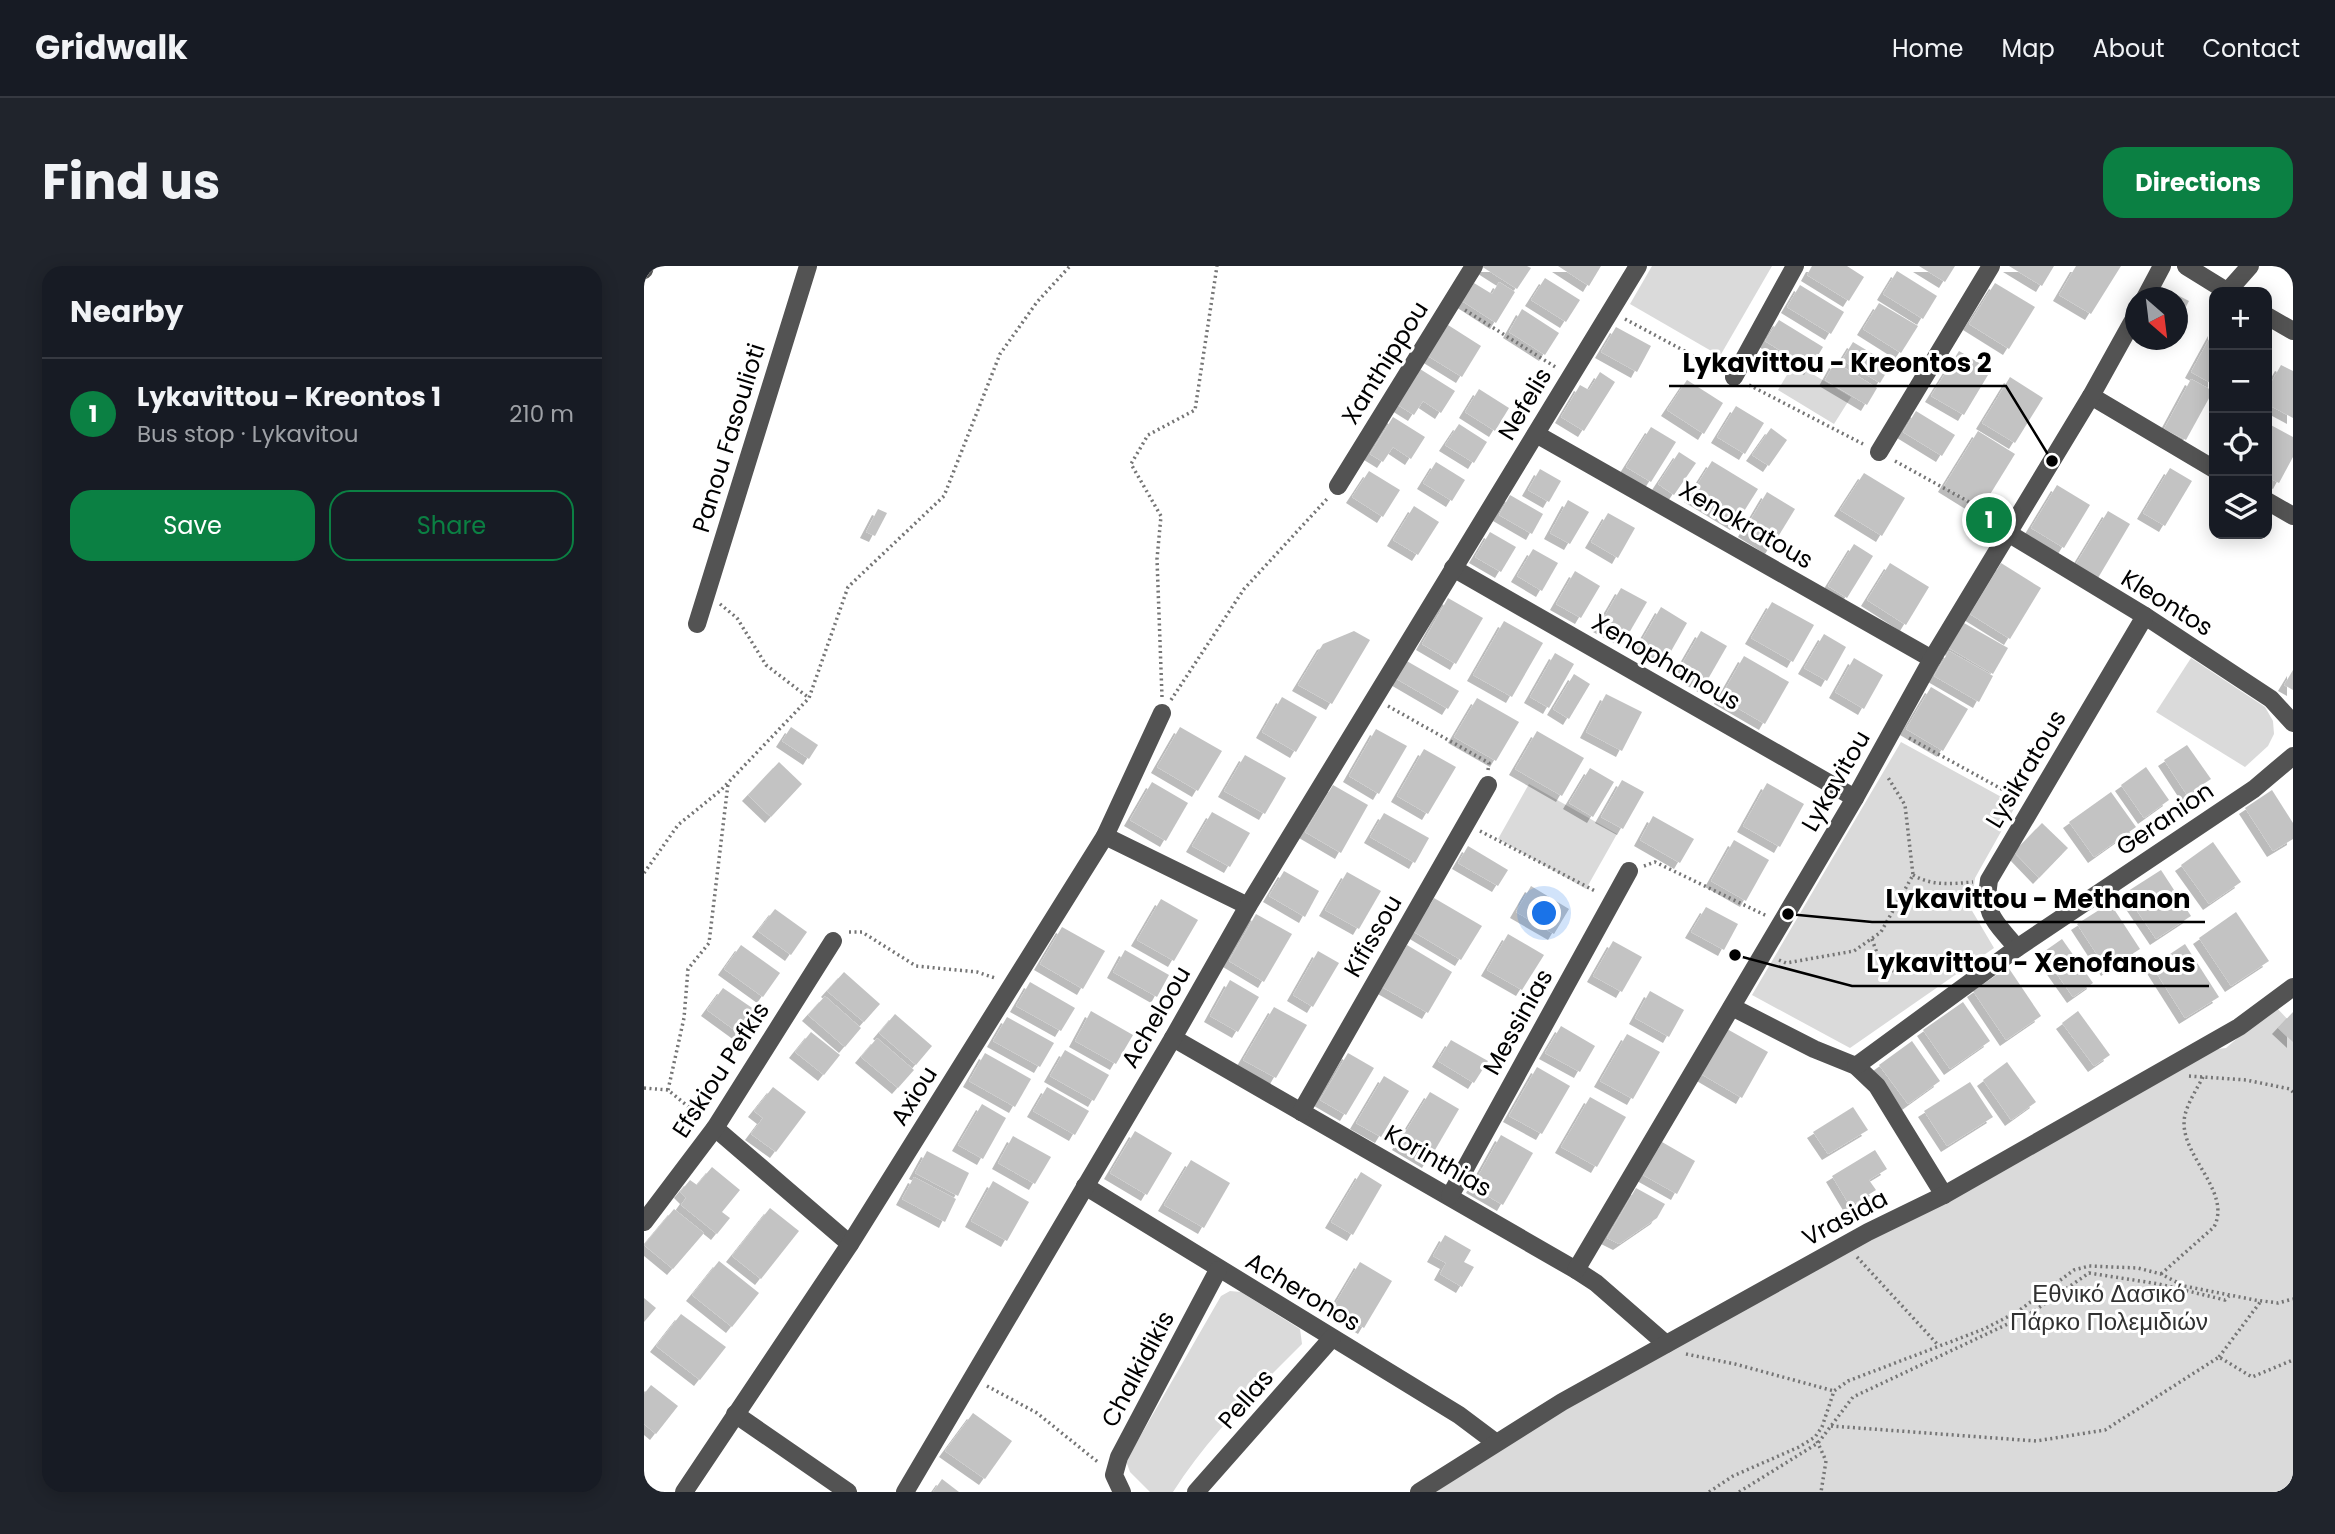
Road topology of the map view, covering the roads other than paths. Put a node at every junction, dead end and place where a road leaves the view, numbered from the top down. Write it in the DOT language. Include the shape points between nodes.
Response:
graph roads {
  1 [pos="808,266"];
  2 [pos="1474,266"];
  3 [pos="1638,266"];
  4 [pos="1795,266"];
  5 [pos="1991,266"];
  6 [pos="2162,266"];
  7 [pos="2186,266"];
  8 [pos="2250,266"];
  9 [pos="2151,287"];
  10 [pos="2219,287"];
  11 [pos="2231,287"];
  12 [pos="2272,319"];
  13 [pos="2293,331"];
  14 [pos="2125,335"];
  15 [pos="1734,377"];
  16 [pos="2091,396"];
  17 [pos="1536,434"];
  18 [pos="1879,452"];
  19 [pos="2209,466"];
  20 [pos="1338,486"];
  21 [pos="2272,503"];
  22 [pos="2293,516"];
  23 [pos="2010,530"];
  24 [pos="1453,568"];
  25 [pos="2145,616"];
  26 [pos="697,624"];
  27 [pos="1932,659"];
  28 [pos="1162,713"];
  29 [pos="2293,723"];
  30 [pos="2293,756"];
  31 [pos="1488,785"];
  32 [pos="1855,798"];
  33 [pos="1105,836"];
  34 [pos="1629,871"];
  35 [pos="1248,906"];
  36 [pos="833,941"];
  37 [pos="2017,948"];
  38 [pos="2293,987"];
  39 [pos="1732,1007"];
  40 [pos="1173,1038"];
  41 [pos="1856,1066"];
  42 [pos="1301,1112"];
  43 [pos="715,1128"];
  44 [pos="1085,1186"];
  45 [pos="1944,1195"];
  46 [pos="1450,1196"];
  47 [pos="644,1222"];
  48 [pos="850,1244"];
  49 [pos="1219,1270"];
  50 [pos="1576,1270"];
  51 [pos="1332,1338"];
  52 [pos="1666,1344"];
  53 [pos="734,1414"];
  54 [pos="1495,1442"];
  55 [pos="684,1492"];
  56 [pos="848,1492"];
  57 [pos="905,1492"];
  58 [pos="1122,1492"];
  59 [pos="1196,1492"];
  60 [pos="1419,1492"];
  1 -- 26 [label="street, Panou Fasoulioti"];
  2 -- 20 [label="street, Xanthippou"];
  3 -- 17 [label="street, Nefelis"];
  4 -- 15 [label="street"];
  5 -- 18 [label="street"];
  6 -- 9 [label="street"];
  7 -- 10 [label="street"];
  8 -- 11 [label="street"];
  12 -- 13 [label="street"];
  14 -- 16 [label="street, Lykavitou"];
  16 -- 19 [label="street"];
  16 -- 23 [label="street, Lykavitou"];
  17 -- 24 [label="street, Nefelis"];
  17 -- 27 [label="street, Xenokratous"];
  21 -- 22 [label="street"];
  23 -- 25 [label="street, Kleontos"];
  23 -- 27 [label="street, Lykavitou"];
  24 -- 32 [label="street, Xenophanous"];
  24 -- 35 [label="street, Acheloou"];
  25 -- 29 [label="street, Kleontos" via="2271,699"];
  25 -- 37 [label="street, Lysikratous" via="1989,880 1986,898 1990,915"];
  27 -- 32 [label="street, Lykavitou"];
  28 -- 33 [label="street, Axiou"];
  30 -- 37 [label="street, Geranion" via="2254,789"];
  31 -- 42 [label="street, Kifissou"];
  32 -- 39 [label="street, Lykavitou"];
  33 -- 35 [label="street"];
  33 -- 48 [label="street, Axiou"];
  34 -- 46 [label="street, Messinias"];
  35 -- 40 [label="street, Acheloou"];
  36 -- 43 [label="street, Efskiou Pefkis"];
  37 -- 41 [label="street, Geranion"];
  38 -- 45 [label="street, Vrasida" via="2239,1027"];
  39 -- 41 [label="street"];
  39 -- 50 [label="street, Lykavitou"];
  40 -- 42 [label="street, Korinthias"];
  40 -- 44 [label="street, Acheloou"];
  41 -- 45 [label="street" via="1877,1086"];
  42 -- 46 [label="street, Korinthias"];
  43 -- 47 [label="street, Efskiou Pefkis"];
  43 -- 48 [label="street"];
  44 -- 49 [label="street, Acheronos"];
  44 -- 57 [label="street, Acheloou"];
  45 -- 52 [label="street, Vrasida"];
  46 -- 50 [label="street, Korinthias"];
  48 -- 53 [label="street, Axiou"];
  49 -- 51 [label="street, Acheronos"];
  49 -- 58 [label="street, Chalkidikis" via="1119,1458 1114,1475"];
  50 -- 52 [label="street, Korinthias"];
  51 -- 54 [label="street, Acheronos"];
  51 -- 59 [label="street, Pellas"];
  52 -- 54 [label="street, Vrasida"];
  53 -- 55 [label="street, Axiou"];
  53 -- 56 [label="street"];
  54 -- 60 [label="street, Vrasida"];
}
